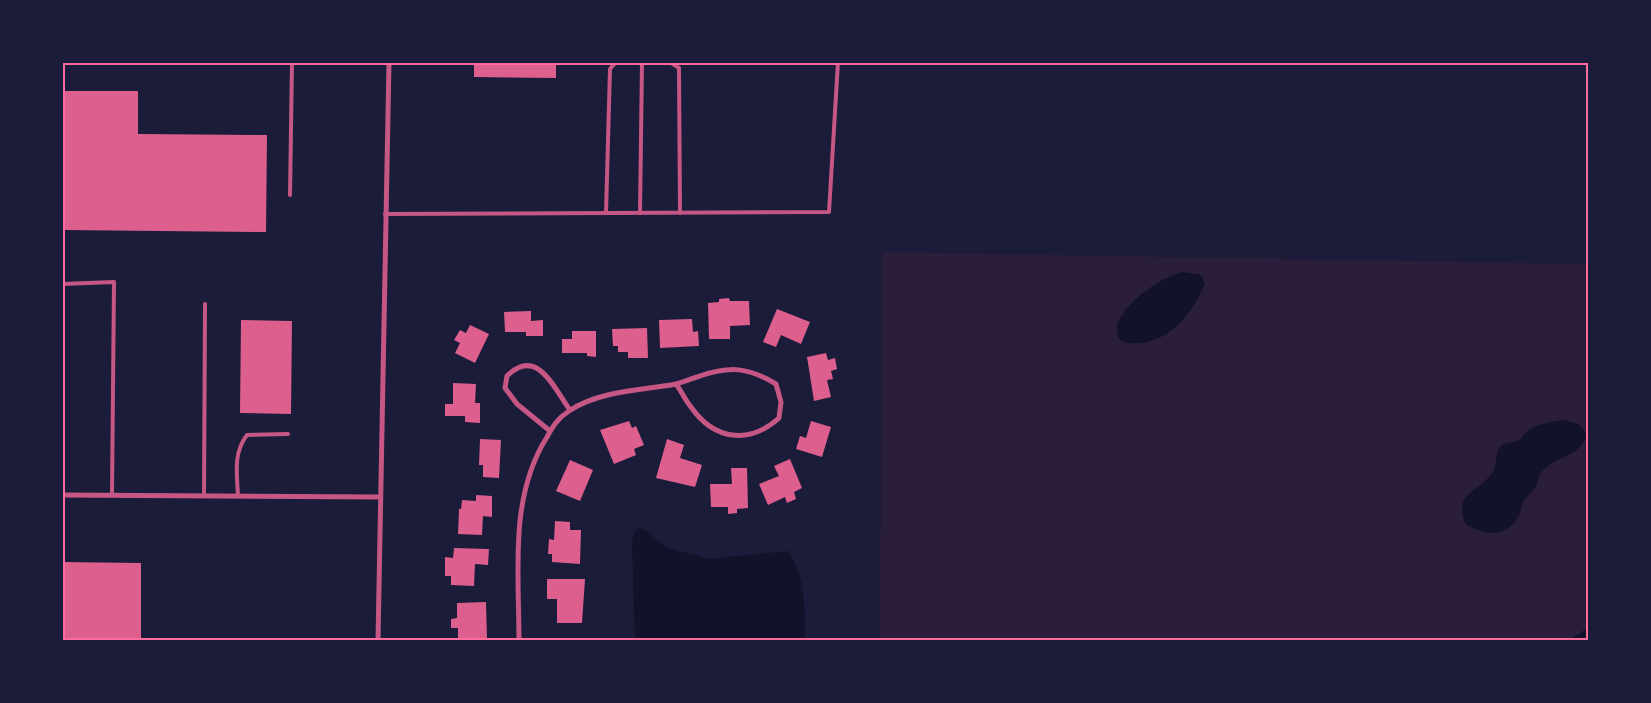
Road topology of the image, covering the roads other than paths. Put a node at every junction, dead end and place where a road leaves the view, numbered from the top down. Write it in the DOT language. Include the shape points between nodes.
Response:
graph roads {
  1 [pos="292,62"];
  2 [pos="388,62"];
  3 [pos="616,62"];
  4 [pos="642,62"];
  5 [pos="670,62"];
  6 [pos="838,62"];
  7 [pos="290,195"];
  8 [pos="606,213"];
  9 [pos="640,213"];
  10 [pos="680,213"];
  11 [pos="385,214"];
  12 [pos="62,284"];
  13 [pos="205,304"];
  14 [pos="676,384"];
  15 [pos="570,410"];
  16 [pos="550,431"];
  17 [pos="288,434"];
  18 [pos="62,495"];
  19 [pos="112,495"];
  20 [pos="204,496"];
  21 [pos="238,496"];
  22 [pos="379,497"];
  23 [pos="378,640"];
  24 [pos="519,640"];
  1 -- 7 [label="lane"];
  2 -- 11 [label="street"];
  3 -- 8 [label="lane" via="610,69"];
  4 -- 9 [label="lane"];
  5 -- 10 [label="lane" via="679,68"];
  6 -- 10 [label="lane" via="829,212"];
  8 -- 9 [label="lane"];
  8 -- 11 [label="lane"];
  9 -- 10 [label="lane"];
  11 -- 22 [label="street"];
  12 -- 19 [label="lane" via="114,282"];
  13 -- 20 [label="lane"];
  14 -- 14 [label="street" via="691,407 710,426 727,434 750,436 766,430 779,418 781,402 776,384 757,372 725,369"];
  14 -- 15 [label="street" via="617,393"];
  15 -- 16 [label="street" via="557,420"];
  15 -- 16 [label="street" via="543,371 529,364 515,368 506,376 505,388 517,404"];
  16 -- 24 [label="street" via="536,453 525,485 519,534"];
  17 -- 21 [label="lane" via="247,435 240,443 237,454"];
  18 -- 19 [label="street"];
  19 -- 20 [label="street"];
  20 -- 21 [label="street"];
  21 -- 22 [label="street"];
  22 -- 23 [label="street"];
}
